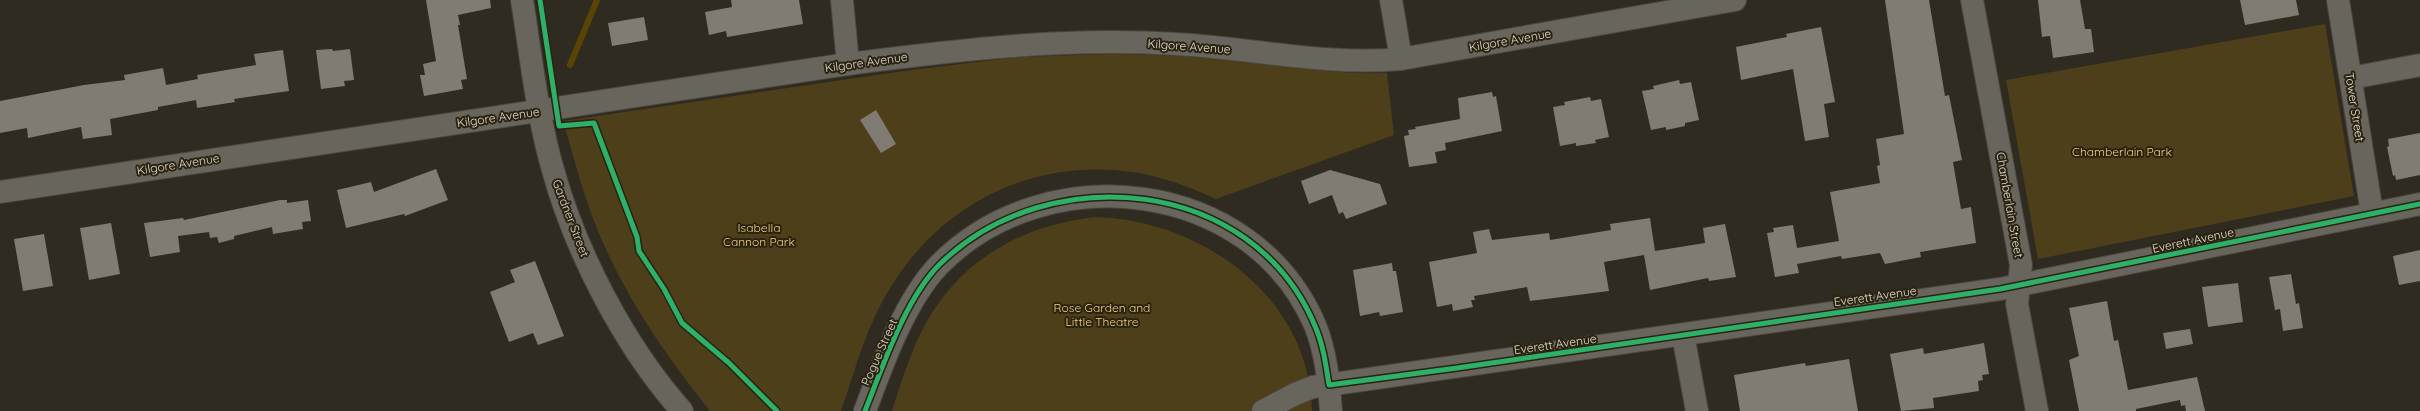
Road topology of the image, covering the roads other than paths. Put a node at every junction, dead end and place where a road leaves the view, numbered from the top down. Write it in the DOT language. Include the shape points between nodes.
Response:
graph roads {
  1 [pos="522,0"];
  2 [pos="842,0"];
  3 [pos="1391,0"];
  4 [pos="1735,0"];
  5 [pos="1972,0"];
  6 [pos="2338,0"];
  7 [pos="1676,5"];
  8 [pos="1401,59"];
  9 [pos="848,64"];
  10 [pos="2420,65"];
  11 [pos="2351,78"];
  12 [pos="540,111"];
  13 [pos="0,192"];
  14 [pos="2420,204"];
  15 [pos="2372,213"];
  16 [pos="2018,286"];
  17 [pos="1683,335"];
  18 [pos="1329,385"];
  19 [pos="682,411"];
  20 [pos="865,411"];
  21 [pos="1263,411"];
  22 [pos="1331,411"];
  23 [pos="1697,411"];
  24 [pos="2037,411"];
  1 -- 12 [label="street, Gardner Street"];
  2 -- 9 [label="street"];
  3 -- 8 [label="street"];
  4 -- 7 [label="street, Kilgore Avenue"];
  5 -- 16 [label="street, Chamberlain Street" via="2021,266"];
  6 -- 11 [label="street, Tower Street"];
  7 -- 8 [label="street, Kilgore Avenue"];
  8 -- 9 [label="street, Kilgore Avenue" via="1365,62 1238,49 1116,42 1011,45"];
  9 -- 12 [label="street, Kilgore Avenue"];
  10 -- 11 [label="street"];
  11 -- 15 [label="street, Tower Street"];
  12 -- 13 [label="street, Kilgore Avenue" via="278,148"];
  12 -- 19 [label="street, Gardner Street" via="553,171 593,274 659,385"];
  14 -- 15 [label="street, Everett Avenue"];
  15 -- 16 [label="street, Everett Avenue"];
  16 -- 17 [label="street, Everett Avenue"];
  16 -- 24 [label="street, Chamberlain Street" via="2017,304"];
  17 -- 18 [label="street, Everett Avenue"];
  17 -- 23 [label="street"];
  18 -- 20 [label="street, Pogue Street" via="1322,345 1307,308 1272,262 1249,241 1227,226 1195,211 1161,202 1098,195 1062,200 1025,210 992,226 962,245 938,266 900,325"];
  18 -- 21 [label="street, Everett Avenue" via="1295,394"];
  18 -- 22 [label="street, Pogue Street"];
}
